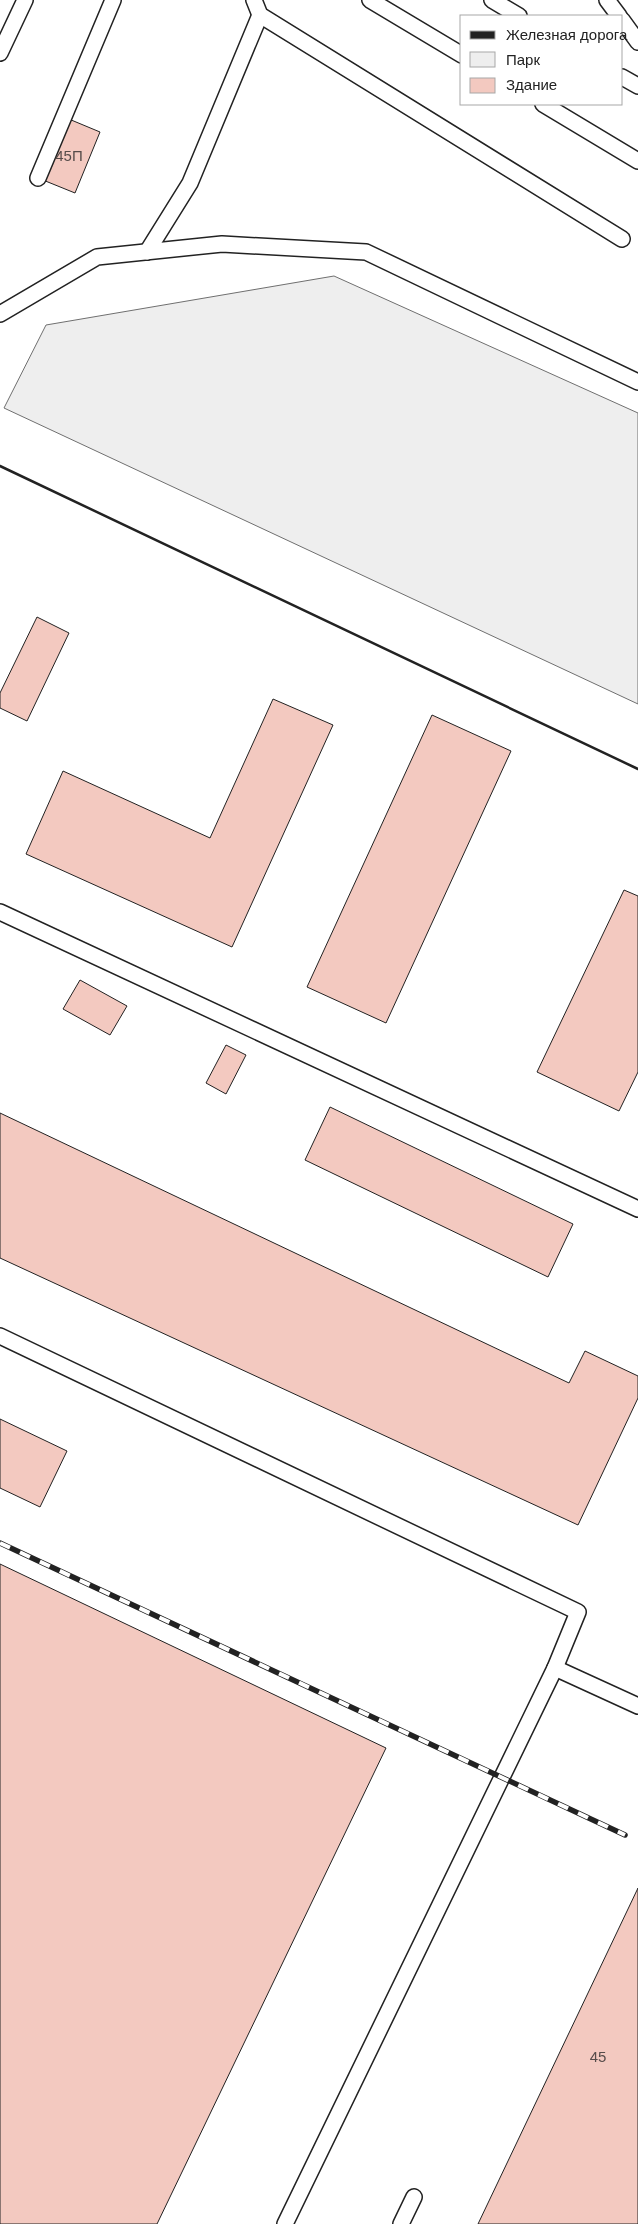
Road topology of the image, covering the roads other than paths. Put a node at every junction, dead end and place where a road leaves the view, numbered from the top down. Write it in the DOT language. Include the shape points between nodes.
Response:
graph roads {
  1 [pos="25,0"];
  2 [pos="113,0"];
  3 [pos="254,0"];
  4 [pos="370,0"];
  5 [pos="492,0"];
  6 [pos="607,0"];
  7 [pos="260,15"];
  8 [pos="517,15"];
  9 [pos="618,15"];
  10 [pos="623,21"];
  11 [pos="638,42"];
  12 [pos="0,53"];
  13 [pos="460,54"];
  14 [pos="623,78"];
  15 [pos="638,86"];
  16 [pos="545,105"];
  17 [pos="638,161"];
  18 [pos="38,178"];
  19 [pos="622,239"];
  20 [pos="148,252"];
  21 [pos="0,314"];
  22 [pos="638,382"];
  23 [pos="0,912"];
  24 [pos="638,1209"];
  25 [pos="0,1336"];
  26 [pos="555,1668"];
  27 [pos="638,1706"];
  28 [pos="414,2197"];
  29 [pos="285,2224"];
  30 [pos="401,2224"];
  1 -- 12 [label="lane"];
  2 -- 18 [label="lane"];
  3 -- 7 [label="lane"];
  4 -- 13 [label="lane"];
  5 -- 8 [label="lane"];
  6 -- 9 [label="lane"];
  7 -- 19 [label="lane"];
  7 -- 20 [label="lane" via="190,183"];
  10 -- 11 [label="lane"];
  14 -- 15 [label="lane"];
  16 -- 17 [label="lane"];
  20 -- 21 [label="lane" via="97,257"];
  20 -- 22 [label="lane" via="222,244 366,252"];
  23 -- 24 [label="lane"];
  25 -- 26 [label="lane" via="578,1612"];
  26 -- 27 [label="lane"];
  26 -- 29 [label="lane"];
  28 -- 30 [label="lane"];
}
